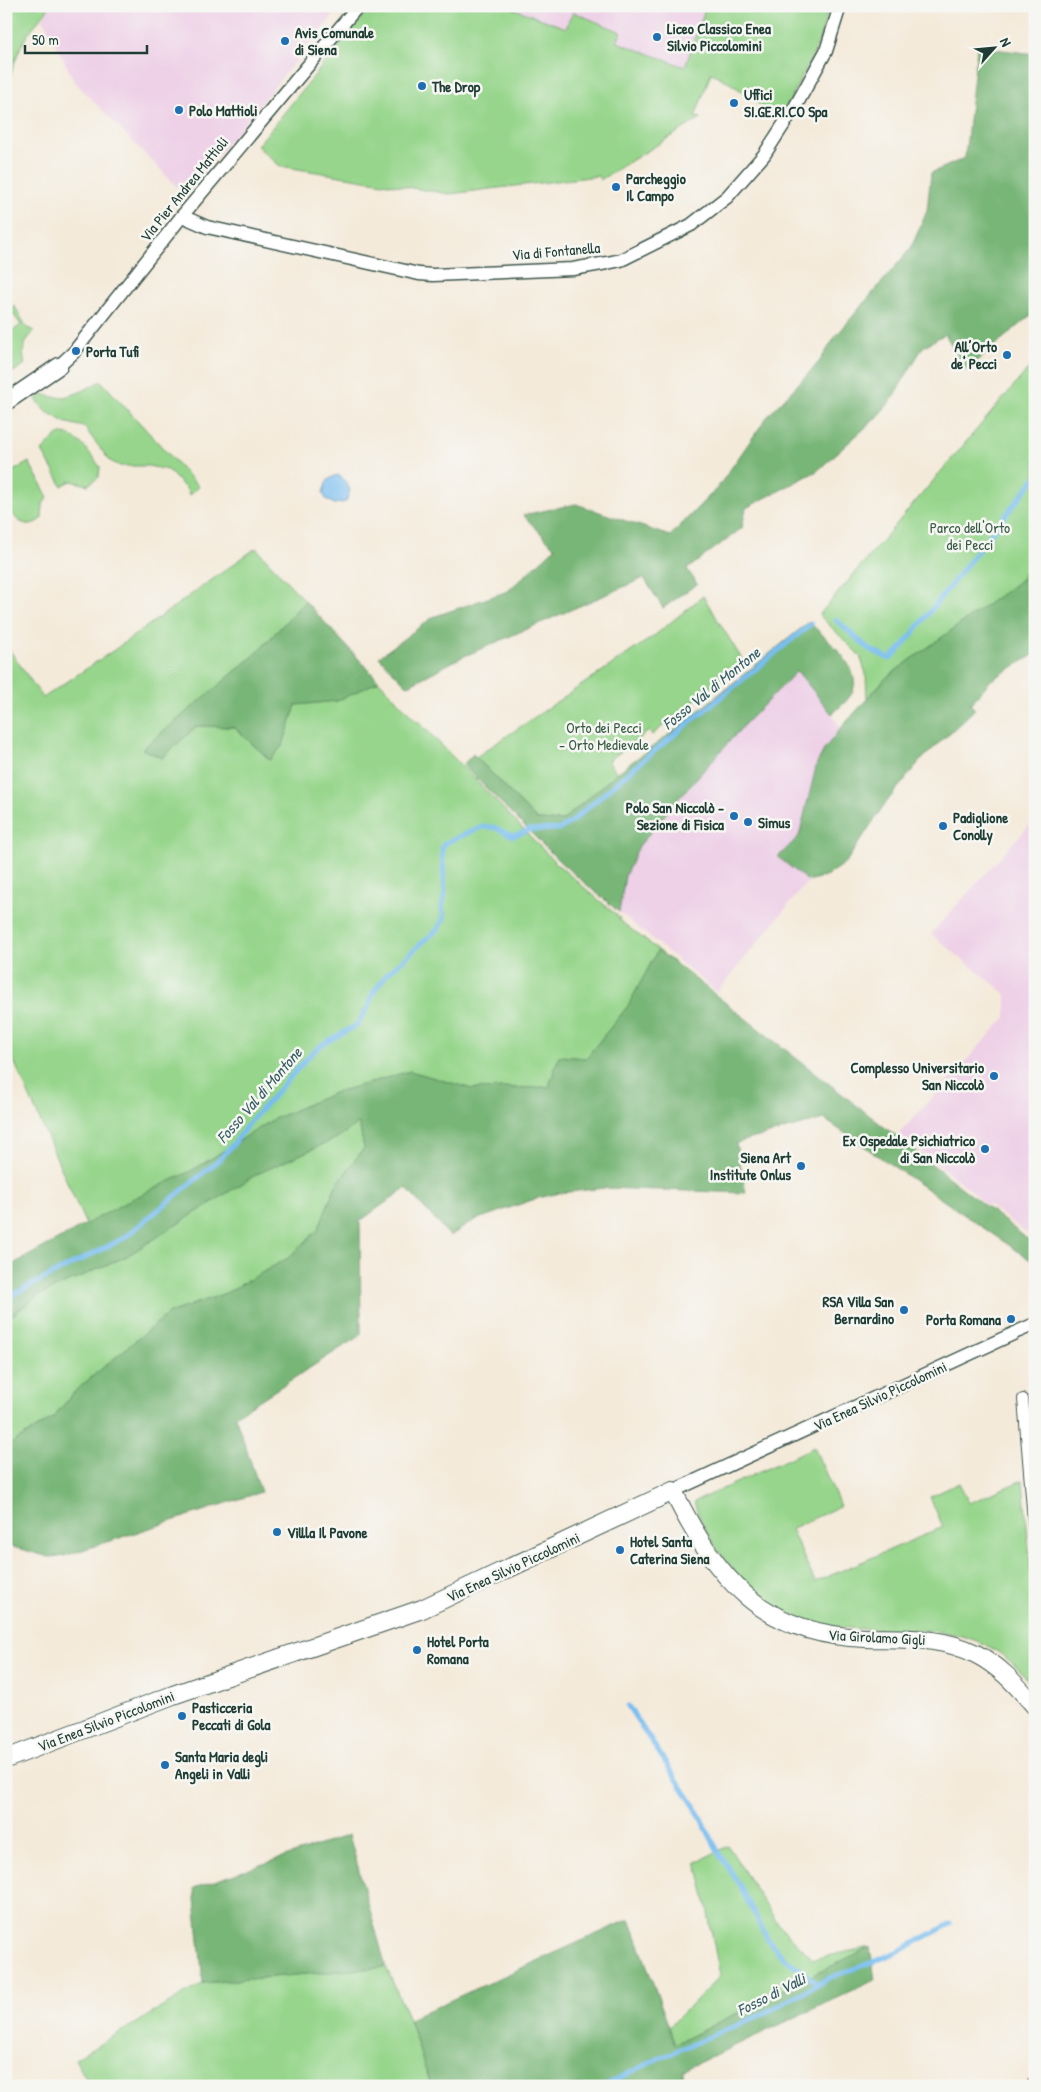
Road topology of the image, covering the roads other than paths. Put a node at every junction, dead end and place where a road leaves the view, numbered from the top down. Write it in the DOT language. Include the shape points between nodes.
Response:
graph roads {
  1 [pos="358,6"];
  2 [pos="840,6"];
  3 [pos="182,216"];
  4 [pos="59,366"];
  5 [pos="6,402"];
  6 [pos="1035,1324"];
  7 [pos="1023,1400"];
  8 [pos="673,1491"];
  9 [pos="1035,1544"];
  10 [pos="1035,1706"];
  11 [pos="6,1759"];
  12 [pos="1035,2082"];
  13 [pos="1033,2086"];
  1 -- 3 [label="street, Via Pier Andrea Mattioli"];
  2 -- 3 [label="street, Via di Fontanella" via="821,61 753,170 727,197 691,225 621,260 573,269 418,274 207,227"];
  3 -- 4 [label="street, Via Pier Andrea Mattioli"];
  4 -- 5 [label="street"];
  6 -- 8 [label="street, Via Enea Silvio Piccolomini"];
  7 -- 9 [label="street"];
  8 -- 10 [label="main road, Via Girolamo Gigli" via="721,1570 772,1616 820,1634 936,1640 957,1646 996,1666"];
  8 -- 11 [label="main road, Via Enea Silvio Piccolomini" via="422,1609 173,1695"];
  12 -- 13 [label="street"];
}
